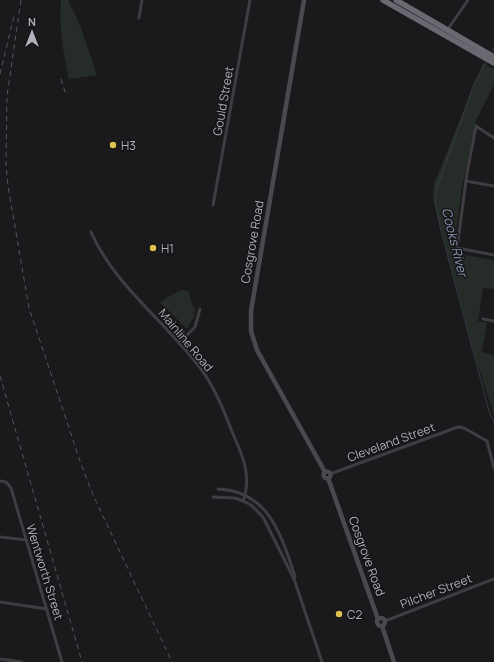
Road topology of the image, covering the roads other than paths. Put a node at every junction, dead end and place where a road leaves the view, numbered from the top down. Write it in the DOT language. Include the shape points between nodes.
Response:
graph roads {
  1 [pos="142,0"];
  2 [pos="250,0"];
  3 [pos="304,0"];
  4 [pos="385,0"];
  5 [pos="396,0"];
  6 [pos="468,0"];
  7 [pos="139,18"];
  8 [pos="448,29"];
  9 [pos="481,52"];
  10 [pos="494,57"];
  11 [pos="494,63"];
  12 [pos="494,138"];
  13 [pos="466,182"];
  14 [pos="494,186"];
  15 [pos="213,205"];
  16 [pos="91,232"];
  17 [pos="494,255"];
  18 [pos="200,309"];
  19 [pos="483,319"];
  20 [pos="494,321"];
  21 [pos="179,343"];
  22 [pos="494,468"];
  23 [pos="328,474"];
  24 [pos="0,481"];
  25 [pos="218,489"];
  26 [pos="246,495"];
  27 [pos="213,497"];
  28 [pos="243,501"];
  29 [pos="0,537"];
  30 [pos="26,540"];
  31 [pos="294,579"];
  32 [pos="494,579"];
  33 [pos="0,602"];
  34 [pos="47,609"];
  35 [pos="378,619"];
  36 [pos="384,620"];
  37 [pos="382,626"];
  38 [pos="0,659"];
  39 [pos="22,662"];
  40 [pos="62,662"];
  41 [pos="321,662"];
  42 [pos="394,662"];
  1 -- 7 [label="street"];
  2 -- 15 [label="street, Gould Street"];
  3 -- 23 [label="main road, Cosgrove Road" via="251,311 251,325 257,350"];
  4 -- 9 [label="highway"];
  5 -- 8 [label="highway"];
  6 -- 8 [label="street"];
  8 -- 9 [label="highway"];
  9 -- 10 [label="highway"];
  9 -- 11 [label="highway"];
  12 -- 13 [label="street" via="476,126"];
  13 -- 14 [label="street"];
  13 -- 17 [label="street" via="457,248"];
  16 -- 21 [label="street, Mainline Road" via="114,270"];
  18 -- 21 [label="street" via="195,327"];
  19 -- 20 [label="street"];
  21 -- 26 [label="street, Mainline Road" via="201,369 219,401 244,462 247,477"];
  22 -- 23 [label="street, Cleveland Street" via="487,441 458,427"];
  23 -- 35 [label="main road, Cosgrove Road"];
  24 -- 30 [label="street, Wentworth Street" via="6,482 11,488"];
  25 -- 26 [label="street" via="235,490"];
  26 -- 28 [label="street, Mainline Road"];
  26 -- 31 [label="street" via="264,508 274,523 296,576"];
  27 -- 28 [label="street"];
  28 -- 31 [label="street" via="259,512 267,523"];
  29 -- 30 [label="street"];
  30 -- 34 [label="street, Wentworth Street"];
  31 -- 41 [label="street"];
  32 -- 36 [label="street, Pilcher Street"];
  33 -- 34 [label="street"];
  34 -- 40 [label="street, Wentworth Street"];
  35 -- 36 [label="main road"];
  35 -- 37 [label="main road" via="377,624"];
  36 -- 37 [label="main road"];
  37 -- 42 [label="main road"];
  38 -- 39 [label="street"];
}
